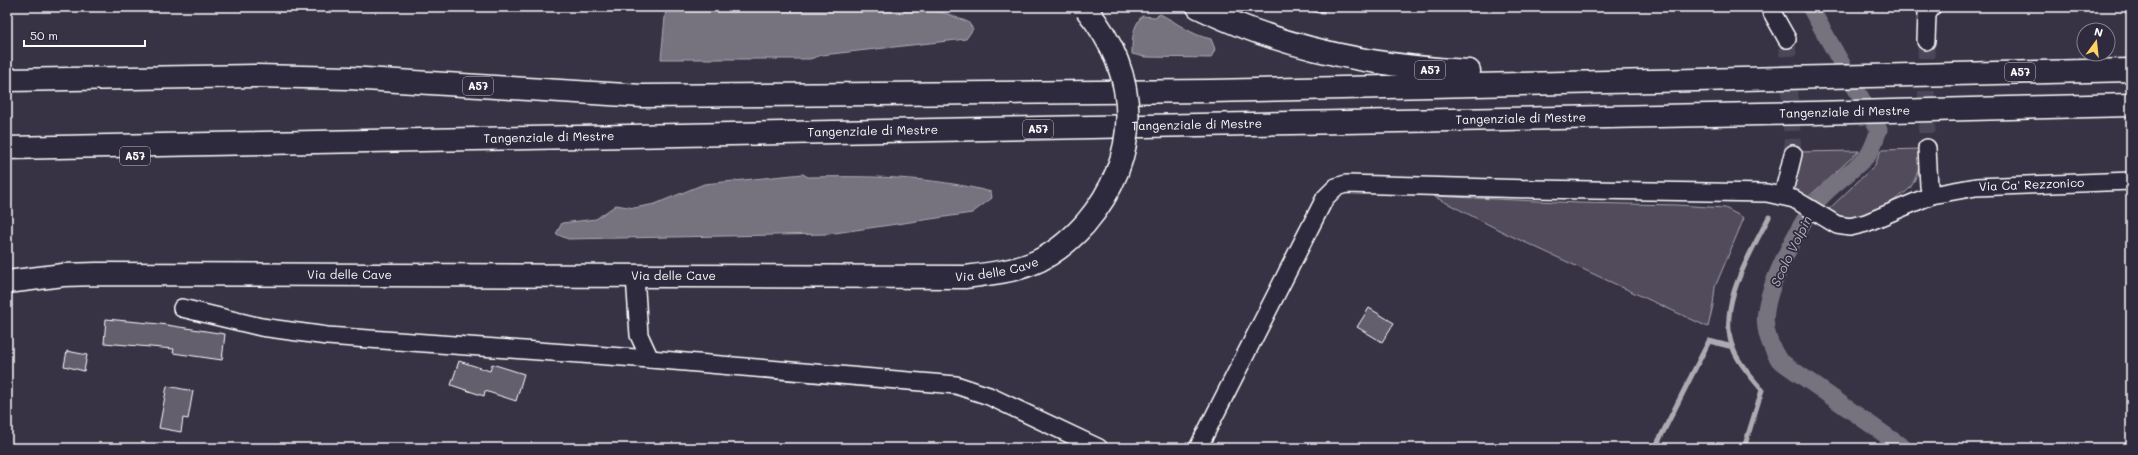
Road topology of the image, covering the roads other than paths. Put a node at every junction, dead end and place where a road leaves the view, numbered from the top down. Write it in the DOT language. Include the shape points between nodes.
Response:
graph roads {
  1 [pos="1198,7"];
  2 [pos="1769,7"];
  3 [pos="1932,7"];
  4 [pos="1085,8"];
  5 [pos="1787,39"];
  6 [pos="1926,41"];
  7 [pos="2131,70"];
  8 [pos="1672,79"];
  9 [pos="7,80"];
  10 [pos="2131,105"];
  11 [pos="263,144"];
  12 [pos="7,148"];
  13 [pos="1927,148"];
  14 [pos="1793,154"];
  15 [pos="7,160"];
  16 [pos="2131,180"];
  17 [pos="1932,195"];
  18 [pos="1788,197"];
  19 [pos="635,276"];
  20 [pos="7,282"];
  21 [pos="182,308"];
  22 [pos="650,359"];
  23 [pos="1100,448"];
  24 [pos="1198,448"];
  1 -- 8 [label="main road, A57" via="1229,22 1338,56 1423,69"];
  2 -- 5 [label="street"];
  3 -- 6 [label="street" via="1927,14"];
  4 -- 19 [label="main road, Via delle Cave, bridge" via="1106,36 1120,67 1128,117 1124,151 1116,177 1106,197 1085,224 1055,252 1012,271 965,277"];
  7 -- 8 [label="main road, A57"];
  8 -- 9 [label="main road, A57" via="1211,91 642,96 256,76"];
  10 -- 11 [label="main road, Tangenziale di Mestre / A57"];
  11 -- 12 [label="main road, A57"];
  11 -- 15 [label="main road, A57" via="107,158"];
  13 -- 17 [label="street" via="1929,186"];
  14 -- 18 [label="street"];
  16 -- 17 [label="street, Via Ca' Rezzonico" via="1976,187"];
  17 -- 18 [label="street, Via Ca' Rezzonico" via="1850,227 1837,225"];
  18 -- 24 [label="street" via="1767,193 1356,183 1341,185 1325,198"];
  19 -- 20 [label="main road, Via delle Cave" via="97,274 56,275"];
  19 -- 22 [label="street" via="639,335"];
  21 -- 22 [label="street" via="261,327 328,336"];
  22 -- 23 [label="street" via="956,385 989,396"];
}
